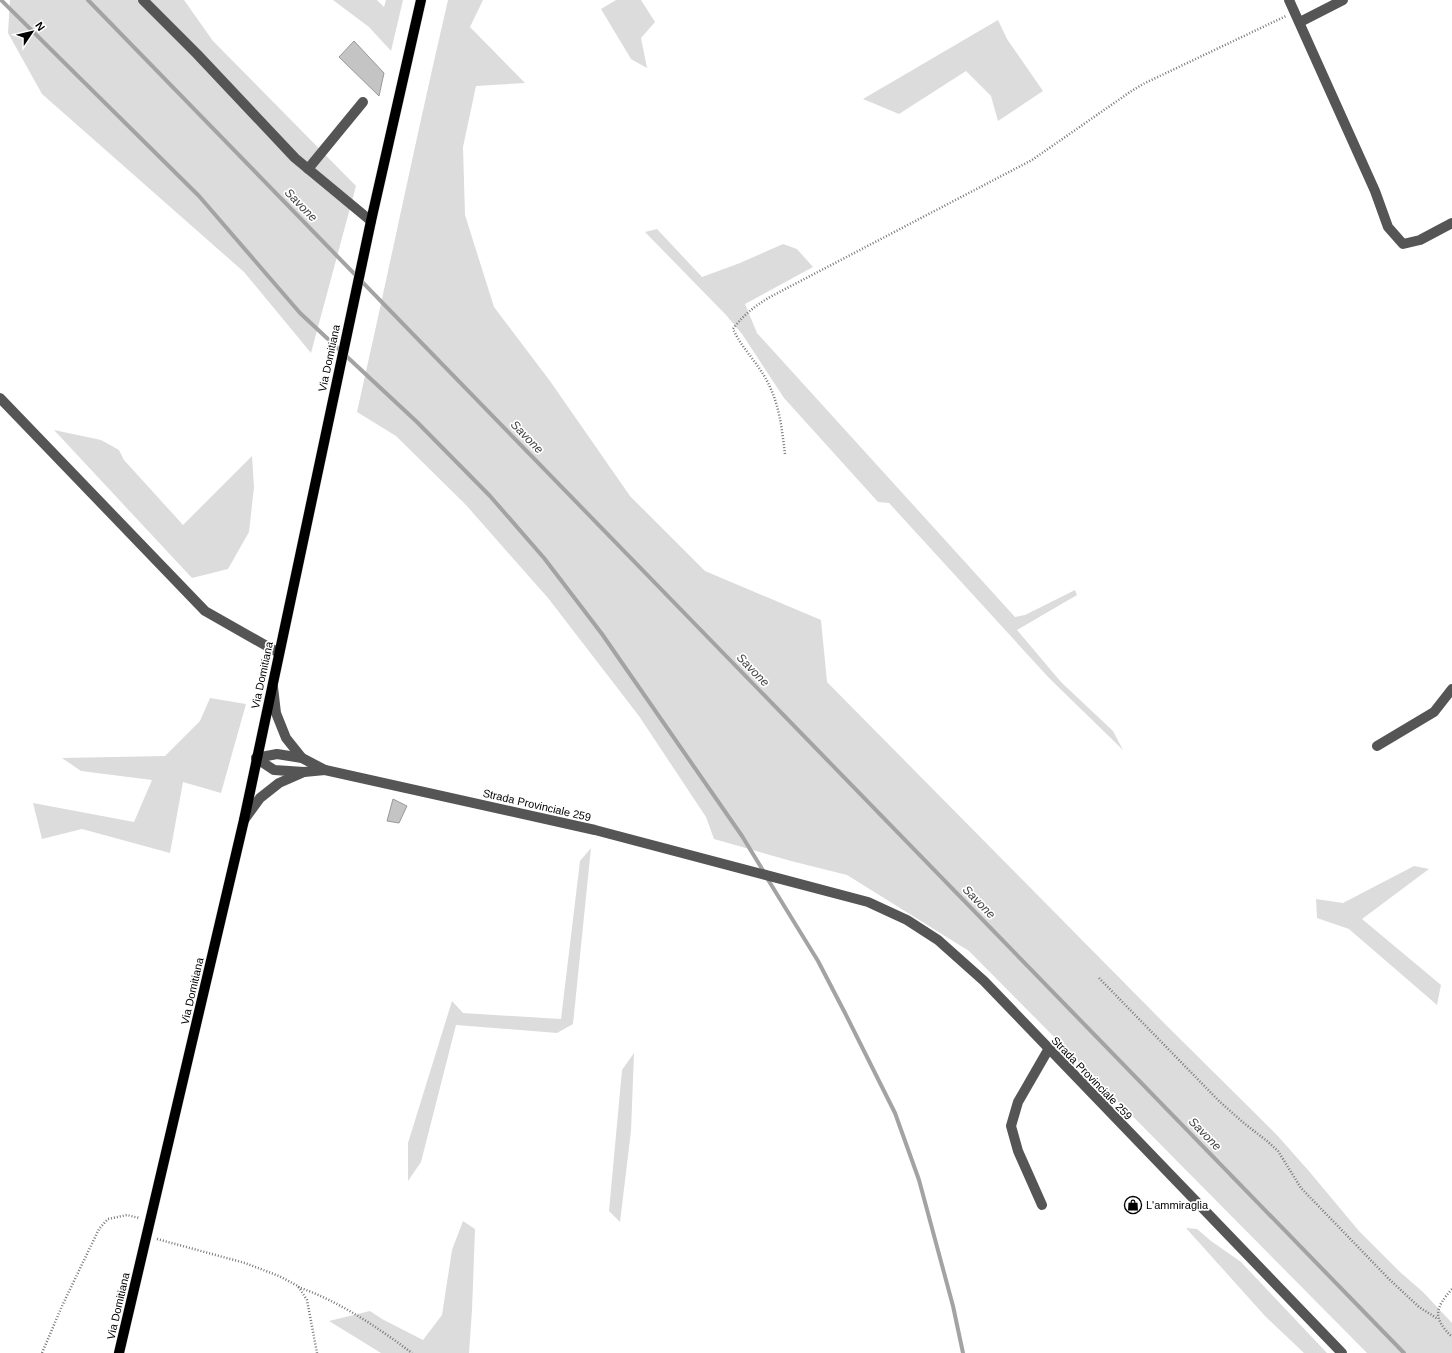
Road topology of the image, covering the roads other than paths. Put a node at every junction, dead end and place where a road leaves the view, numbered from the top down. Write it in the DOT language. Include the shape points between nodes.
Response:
graph roads {
  1 [pos="143,0"];
  2 [pos="422,0"];
  3 [pos="1289,0"];
  4 [pos="1343,0"];
  5 [pos="1300,22"];
  6 [pos="363,102"];
  7 [pos="308,169"];
  8 [pos="371,221"];
  9 [pos="1452,223"];
  10 [pos="0,398"];
  11 [pos="279,653"];
  12 [pos="272,682"];
  13 [pos="1452,690"];
  14 [pos="1377,746"];
  15 [pos="256,758"];
  16 [pos="302,758"];
  17 [pos="325,770"];
  18 [pos="304,772"];
  19 [pos="244,820"];
  20 [pos="1048,1050"];
  21 [pos="1042,1205"];
  22 [pos="119,1353"];
  23 [pos="1342,1353"];
  1 -- 7 [label="street"];
  2 -- 8 [label="main road, Via Domitiana"];
  3 -- 5 [label="street"];
  4 -- 5 [label="street"];
  5 -- 9 [label="street" via="1375,191 1388,227 1403,244 1420,240"];
  6 -- 7 [label="street"];
  7 -- 8 [label="street"];
  8 -- 11 [label="main road, Via Domitiana"];
  10 -- 11 [label="street" via="205,611"];
  11 -- 12 [label="main road, Via Domitiana"];
  12 -- 15 [label="main road, Via Domitiana"];
  12 -- 16 [label="street, Strada Provinciale 259" via="276,713 286,738"];
  13 -- 14 [label="street" via="1434,712"];
  15 -- 16 [label="street, Strada Provinciale 259" via="276,754"];
  15 -- 18 [label="street, Strada Provinciale 259" via="274,770"];
  15 -- 19 [label="main road, Via Domitiana"];
  16 -- 17 [label="street, Strada Provinciale 259"];
  17 -- 18 [label="street, Strada Provinciale 259"];
  17 -- 20 [label="street, Strada Provinciale 259" via="595,830 868,902 907,920 938,940 984,982"];
  18 -- 19 [label="street, Strada Provinciale 259" via="274,786 260,798"];
  19 -- 22 [label="main road, Via Domitiana"];
  20 -- 21 [label="street" via="1018,1102 1011,1126 1018,1151"];
  20 -- 23 [label="street, Strada Provinciale 259"];
}
